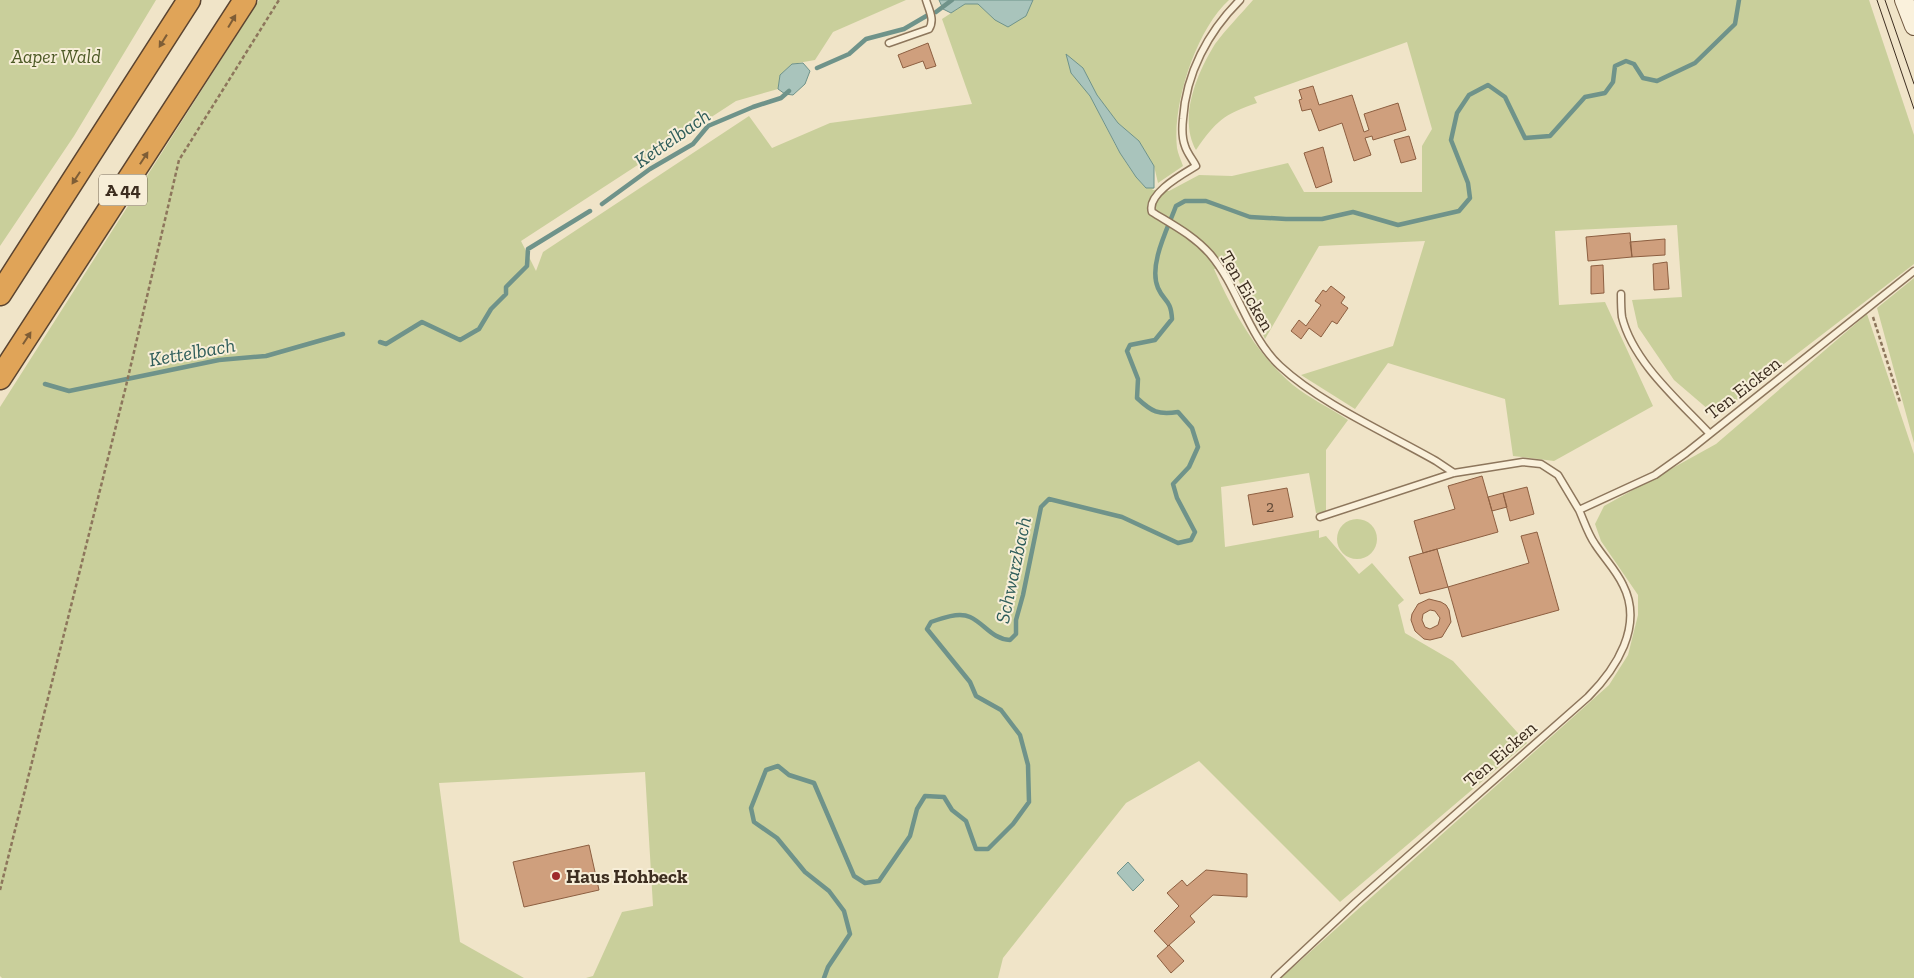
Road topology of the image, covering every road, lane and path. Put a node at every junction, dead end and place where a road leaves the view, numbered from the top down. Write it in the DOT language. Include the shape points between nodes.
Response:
graph roads {
  1 [pos="189,0"];
  2 [pos="245,0"];
  3 [pos="279,0"];
  4 [pos="926,0"];
  5 [pos="1240,0"];
  6 [pos="1904,0"];
  7 [pos="1914,26"];
  8 [pos="888,43"];
  9 [pos="1914,270"];
  10 [pos="0,294"];
  11 [pos="1621,294"];
  12 [pos="1870,306"];
  13 [pos="0,378"];
  14 [pos="1900,402"];
  15 [pos="1710,434"];
  16 [pos="1454,473"];
  17 [pos="1579,510"];
  18 [pos="1320,516"];
  19 [pos="0,890"];
  20 [pos="1275,978"];
  1 -- 10 [label="highway, A 44, one-way"];
  13 -- 2 [label="highway, A 44, one-way"];
  3 -- 19 [label="path" via="179,160"];
  4 -- 8 [label="lane" via="932,19 929,29"];
  5 -- 16 [label="lane, Ten Eicken" via="1209,38 1192,73 1182,127 1185,146 1196,166 1152,200 1152,212 1190,234 1211,255 1252,329 1281,367 1318,393"];
  6 -- 7 [label="main road"];
  9 -- 12 [label="lane, Ten Eicken"];
  11 -- 15 [label="lane" via="1627,331 1642,357 1658,380"];
  12 -- 14 [label="path"];
  12 -- 15 [label="lane, Ten Eicken"];
  15 -- 17 [label="lane, Ten Eicken" via="1655,475"];
  16 -- 17 [label="lane, Ten Eicken" via="1523,462 1541,464 1558,475"];
  16 -- 18 [label="lane, Ten Eicken"];
  17 -- 20 [label="lane, Ten Eicken" via="1594,543 1623,584 1630,604 1627,636 1612,670 1588,697 1371,888"];
}
